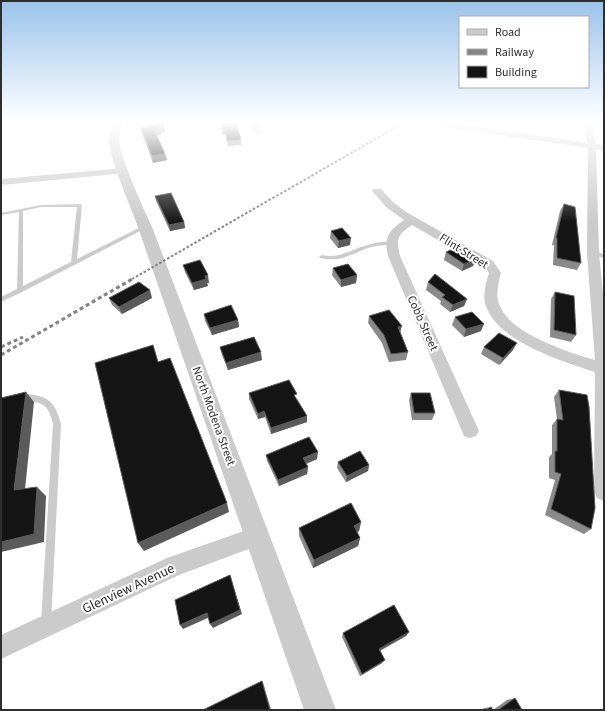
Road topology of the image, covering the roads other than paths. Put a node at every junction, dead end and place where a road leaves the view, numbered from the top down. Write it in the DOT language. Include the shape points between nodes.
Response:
graph roads {
  1 [pos="118,155"];
  2 [pos="598,155"];
  3 [pos="123,171"];
  4 [pos="1,182"];
  5 [pos="377,191"];
  6 [pos="21,210"];
  7 [pos="1,214"];
  8 [pos="410,221"];
  9 [pos="145,228"];
  10 [pos="391,243"];
  11 [pos="598,254"];
  12 [pos="322,257"];
  13 [pos="74,263"];
  14 [pos="20,290"];
  15 [pos="1,300"];
  16 [pos="603,369"];
  17 [pos="13,396"];
  18 [pos="470,431"];
  19 [pos="604,492"];
  20 [pos="258,536"];
  21 [pos="46,627"];
  22 [pos="5,643"];
  23 [pos="320,710"];
  1 -- 3 [label="street, North Modena Street"];
  2 -- 11 [label="street"];
  3 -- 4 [label="street"];
  3 -- 9 [label="street, North Modena Street"];
  5 -- 8 [label="street, Flint Street" via="388,205"];
  6 -- 7 [label="lane"];
  6 -- 13 [label="lane" via="41,206 80,205"];
  6 -- 14 [label="lane"];
  8 -- 10 [label="street" via="394,232"];
  8 -- 16 [label="street, Flint Street" via="489,264 494,273 491,298 496,312 509,326 551,351"];
  9 -- 13 [label="lane"];
  9 -- 20 [label="street, North Modena Street"];
  10 -- 12 [label="lane" via="368,246 347,256 332,259"];
  10 -- 18 [label="street, Cobb Street" via="394,256"];
  11 -- 16 [label="street"];
  13 -- 14 [label="lane"];
  14 -- 15 [label="lane"];
  16 -- 19 [label="street"];
  17 -- 21 [label="lane" via="42,399 50,404 57,424"];
  20 -- 21 [label="street, Glenview Avenue" via="175,566"];
  20 -- 23 [label="street, North Modena Street"];
  21 -- 22 [label="street, Glenview Avenue"];
}
